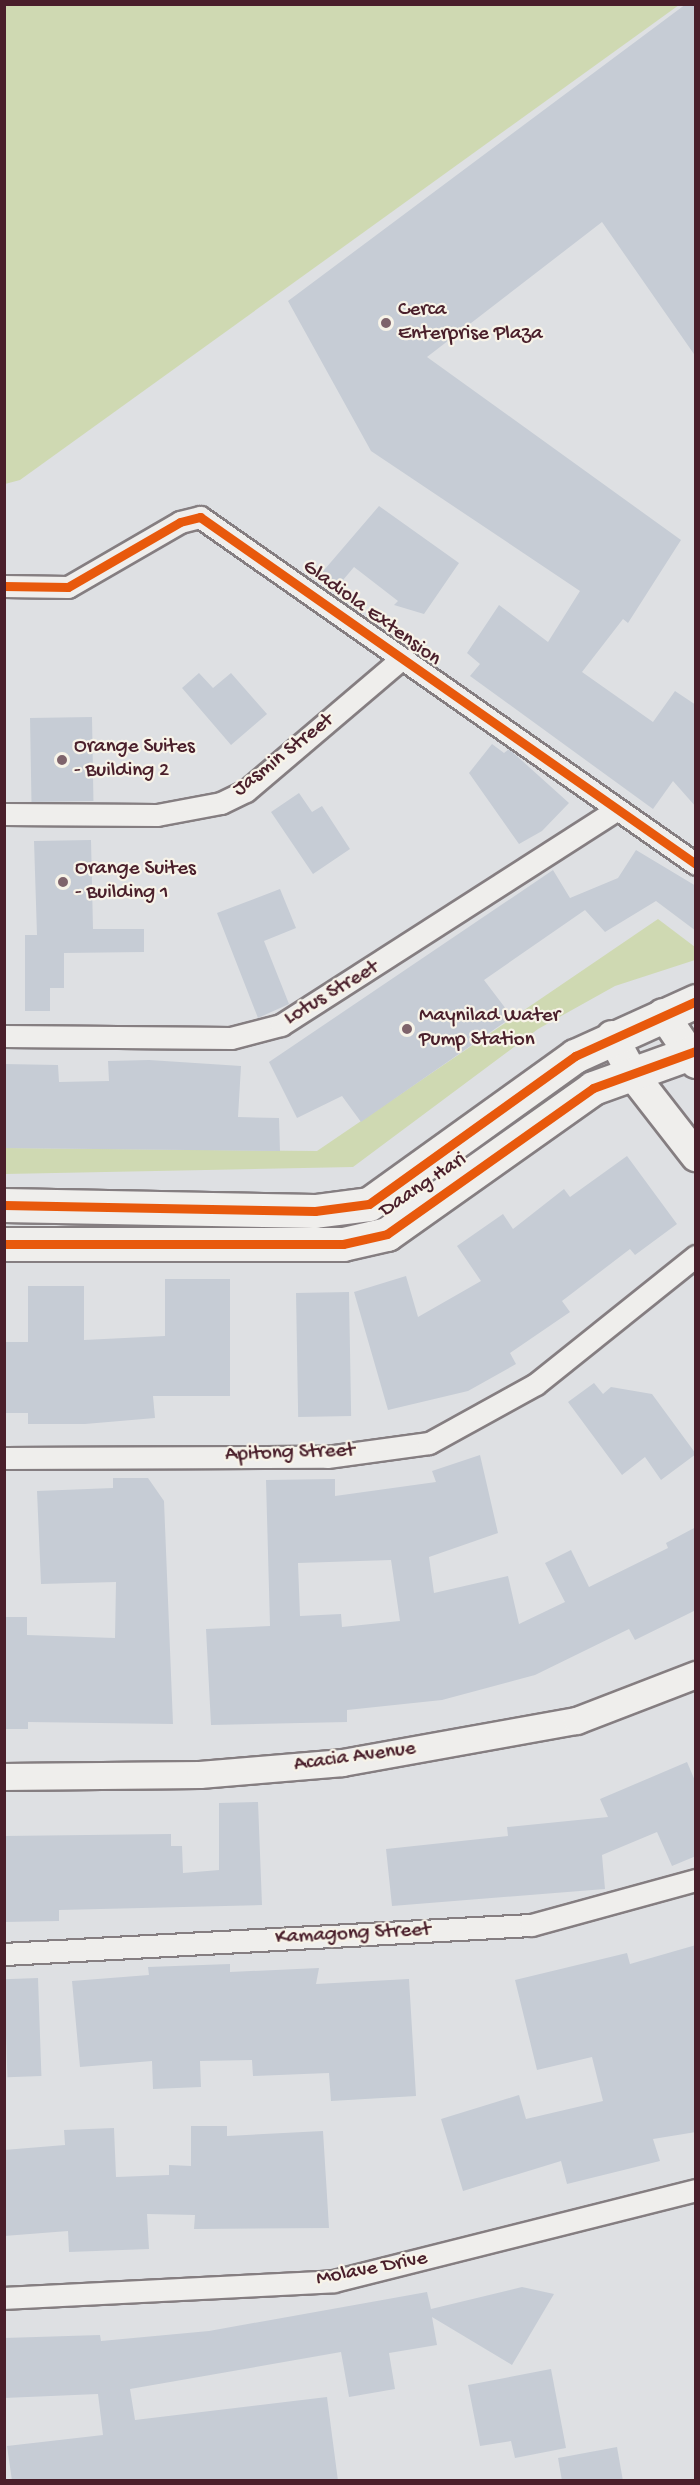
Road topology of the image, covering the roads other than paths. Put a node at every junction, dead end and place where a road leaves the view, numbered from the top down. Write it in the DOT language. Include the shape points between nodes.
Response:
graph roads {
  1 [pos="4,586"];
  2 [pos="401,659"];
  3 [pos="616,810"];
  4 [pos="4,814"];
  5 [pos="696,864"];
  6 [pos="696,1001"];
  7 [pos="663,1014"];
  8 [pos="4,1036"];
  9 [pos="612,1036"];
  10 [pos="693,1056"];
  11 [pos="633,1075"];
  12 [pos="696,1156"];
  13 [pos="4,1205"];
  14 [pos="4,1244"];
  15 [pos="696,1256"];
  16 [pos="4,1458"];
  17 [pos="696,1675"];
  18 [pos="4,1777"];
  19 [pos="696,1880"];
  20 [pos="4,1954"];
  21 [pos="696,2190"];
  22 [pos="4,2298"];
  1 -- 2 [label="street, Gladiola Extension" via="68,587 180,522 200,517"];
  2 -- 3 [label="street, Gladiola Extension"];
  2 -- 4 [label="street, Jasmin Street" via="246,791 221,803 157,815"];
  3 -- 5 [label="street, Gladiola Extension"];
  3 -- 8 [label="street, Lotus Street" via="281,1025 231,1038"];
  6 -- 7 [label="main road, Daang Hari"];
  7 -- 9 [label="main road, Daang Hari"];
  7 -- 10 [label="main road"];
  9 -- 11 [label="main road"];
  9 -- 13 [label="main road, Daang Hari" via="369,1204 315,1211"];
  10 -- 11 [label="main road, Daang Hari"];
  11 -- 12 [label="main road"];
  11 -- 14 [label="main road, Daang Hari" via="593,1088 387,1234 343,1244"];
  15 -- 16 [label="street, Apitong Street" via="536,1384 429,1443 327,1457"];
  17 -- 18 [label="street, Acacia Avenue" via="577,1721 343,1763 200,1775"];
  19 -- 20 [label="street, Kamagong Street" via="531,1925"];
  21 -- 22 [label="street, Molave Drive" via="334,2281"];
}
